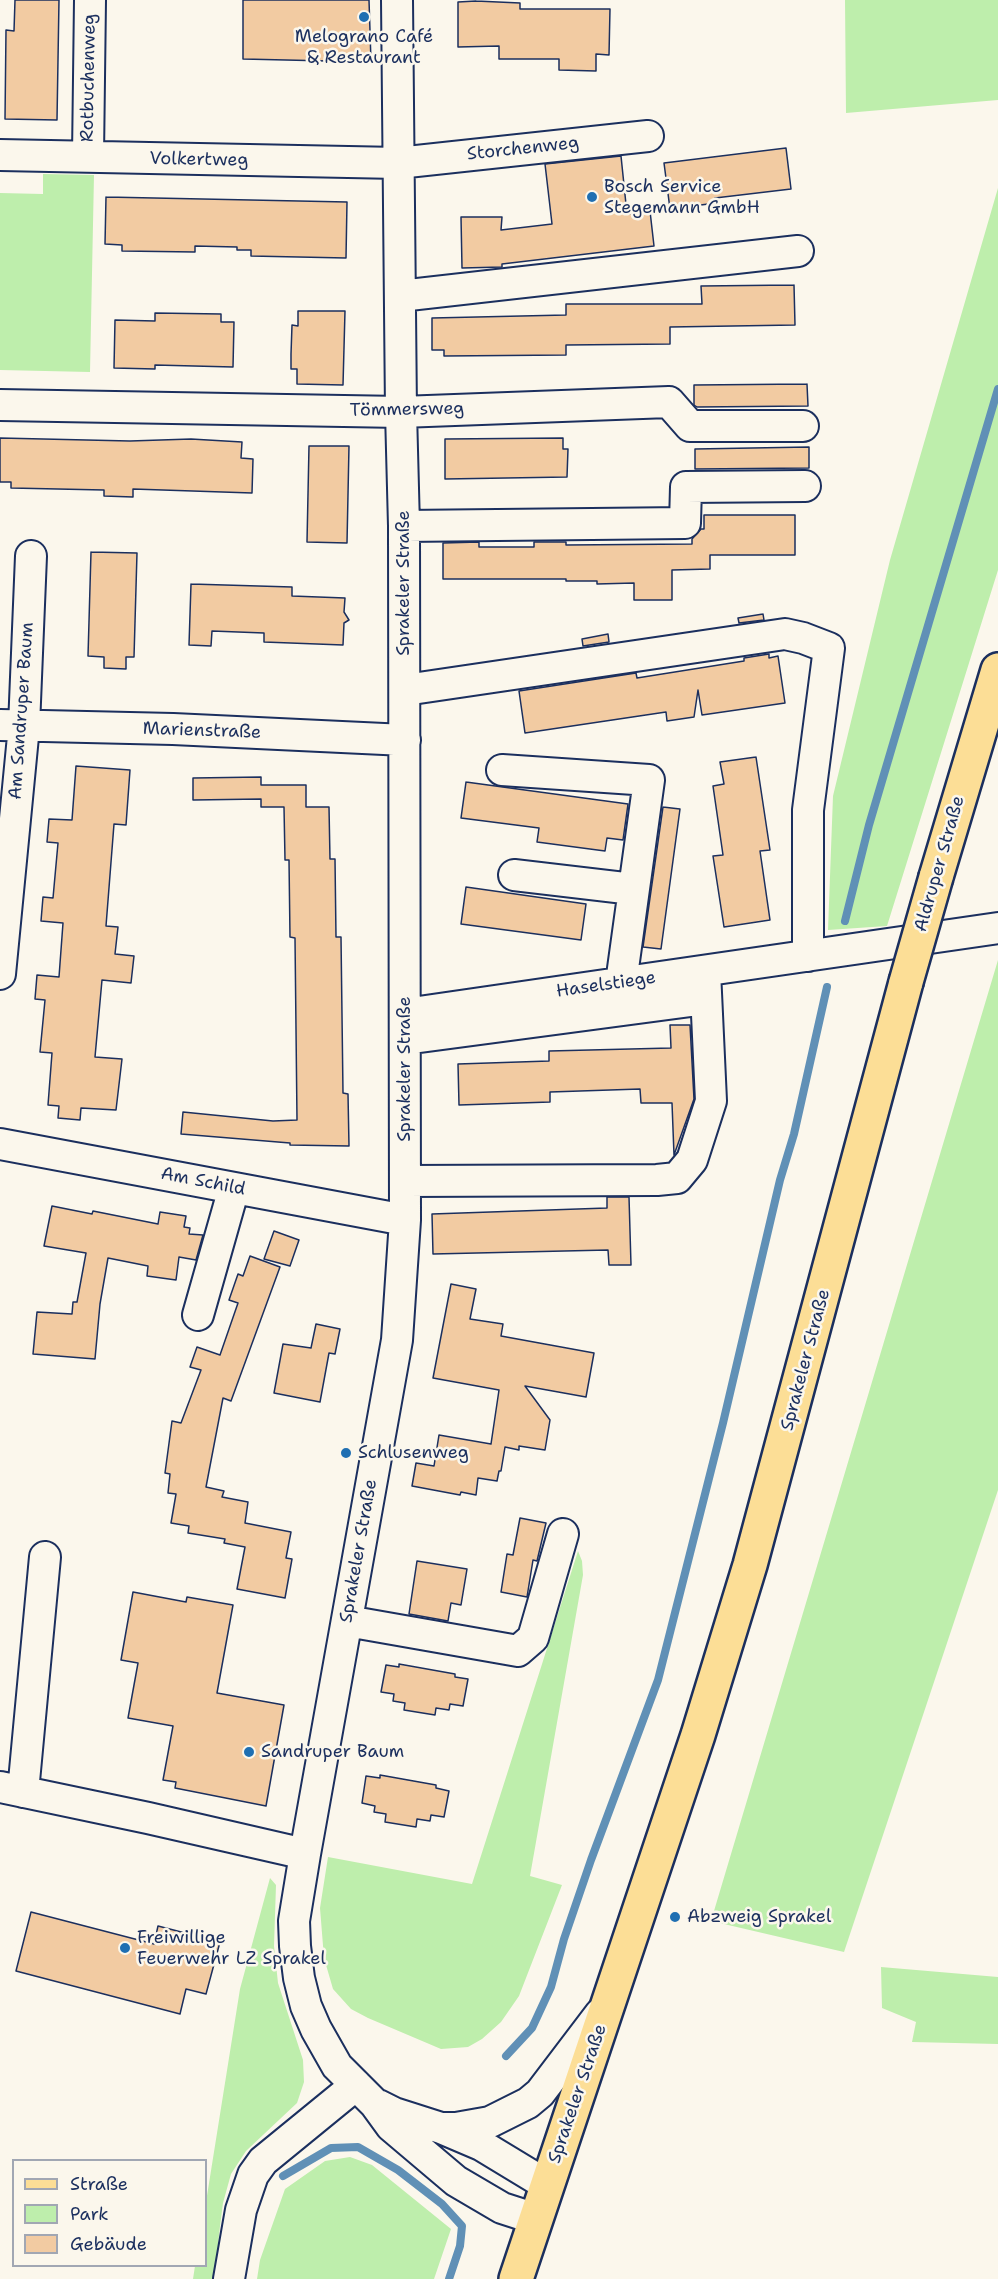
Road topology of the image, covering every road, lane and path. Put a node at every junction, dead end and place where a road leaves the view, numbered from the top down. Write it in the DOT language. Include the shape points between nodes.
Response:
graph roads {
  1 [pos="90,0"];
  2 [pos="397,0"];
  3 [pos="648,136"];
  4 [pos="0,155"];
  5 [pos="88,156"];
  6 [pos="398,163"];
  7 [pos="798,251"];
  8 [pos="400,296"];
  9 [pos="0,405"];
  10 [pos="401,412"];
  11 [pos="804,426"];
  12 [pos="805,486"];
  13 [pos="404,526"];
  14 [pos="31,556"];
  15 [pos="998,670"];
  16 [pos="405,690"];
  17 [pos="12,726"];
  18 [pos="405,740"];
  19 [pos="502,770"];
  20 [pos="514,875"];
  21 [pos="633,889"];
  22 [pos="998,928"];
  23 [pos="808,956"];
  24 [pos="0,974"];
  25 [pos="621,982"];
  26 [pos="705,985"];
  27 [pos="405,1026"];
  28 [pos="886,1059"];
  29 [pos="0,1143"];
  30 [pos="405,1181"];
  31 [pos="234,1188"];
  32 [pos="405,1220"];
  33 [pos="198,1315"];
  34 [pos="563,1534"];
  35 [pos="45,1557"];
  36 [pos="347,1621"];
  37 [pos="12,1790"];
  38 [pos="305,1854"];
  39 [pos="609,2002"];
  40 [pos="365,2095"];
  41 [pos="441,2127"];
  42 [pos="547,2185"];
  43 [pos="536,2219"];
  44 [pos="230,2279"];
  45 [pos="516,2279"];
  1 -- 5 [label="street, Rotbuchenweg"];
  2 -- 6 [label="street, Sprakeler Straße"];
  3 -- 6 [label="street, Storchenweg"];
  4 -- 5 [label="street, Volkertweg"];
  5 -- 6 [label="street, Volkertweg"];
  6 -- 8 [label="street, Sprakeler Straße"];
  7 -- 8 [label="street"];
  8 -- 10 [label="street, Sprakeler Straße"];
  9 -- 10 [label="street, Tömmersweg"];
  10 -- 11 [label="street, Tömmersweg" via="669,402 690,426"];
  10 -- 13 [label="street, Sprakeler Straße"];
  12 -- 13 [label="street" via="686,487 685,523"];
  13 -- 16 [label="street, Sprakeler Straße"];
  14 -- 17 [label="street, Am Sandruper Baum"];
  15 -- 28 [label="main road, Aldruper Straße, bridge"];
  16 -- 18 [label="street, Sprakeler Straße"];
  16 -- 23 [label="street" via="785,634 829,648 807,810"];
  17 -- 18 [label="street, Marienstraße"];
  17 -- 24 [label="street, Am Sandruper Baum"];
  18 -- 27 [label="street, Sprakeler Straße"];
  19 -- 21 [label="street" via="648,780"];
  20 -- 21 [label="street"];
  21 -- 25 [label="street"];
  22 -- 23 [label="street, Haselstiege"];
  23 -- 26 [label="street, Haselstiege"];
  25 -- 26 [label="street, Haselstiege"];
  25 -- 27 [label="street, Haselstiege"];
  26 -- 27 [label="street"];
  26 -- 30 [label="street" via="711,1101 692,1160 677,1178"];
  27 -- 30 [label="street, Sprakeler Straße"];
  28 -- 39 [label="main road, Sprakeler Straße" via="750,1565"];
  29 -- 31 [label="street, Am Schild"];
  30 -- 32 [label="street, Sprakeler Straße"];
  31 -- 32 [label="street, Am Schild"];
  31 -- 33 [label="street"];
  32 -- 36 [label="street, Sprakeler Straße" via="397,1340"];
  34 -- 36 [label="street" via="533,1638 518,1651"];
  35 -- 37 [label="street"];
  36 -- 38 [label="street, Sprakeler Straße"];
  37 -- 38 [label="street"];
  38 -- 40 [label="street, Sprakeler Straße" via="294,1921 301,1987 310,2017 326,2047"];
  39 -- 41 [label="street, Sprakeler Straße" via="540,2093 528,2103 490,2122"];
  39 -- 42 [label="main road, Sprakeler Straße"];
  40 -- 41 [label="street, Sprakeler Straße" via="394,2113"];
  40 -- 43 [label="street, Sprakeler Straße" via="392,2126 456,2181 502,2208"];
  40 -- 44 [label="street" via="263,2161 253,2175 242,2210"];
  41 -- 42 [label="street, Sprakeler Straße" via="487,2148"];
  42 -- 43 [label="main road, Sprakeler Straße"];
  43 -- 45 [label="main road, Sprakeler Straße"];
}
